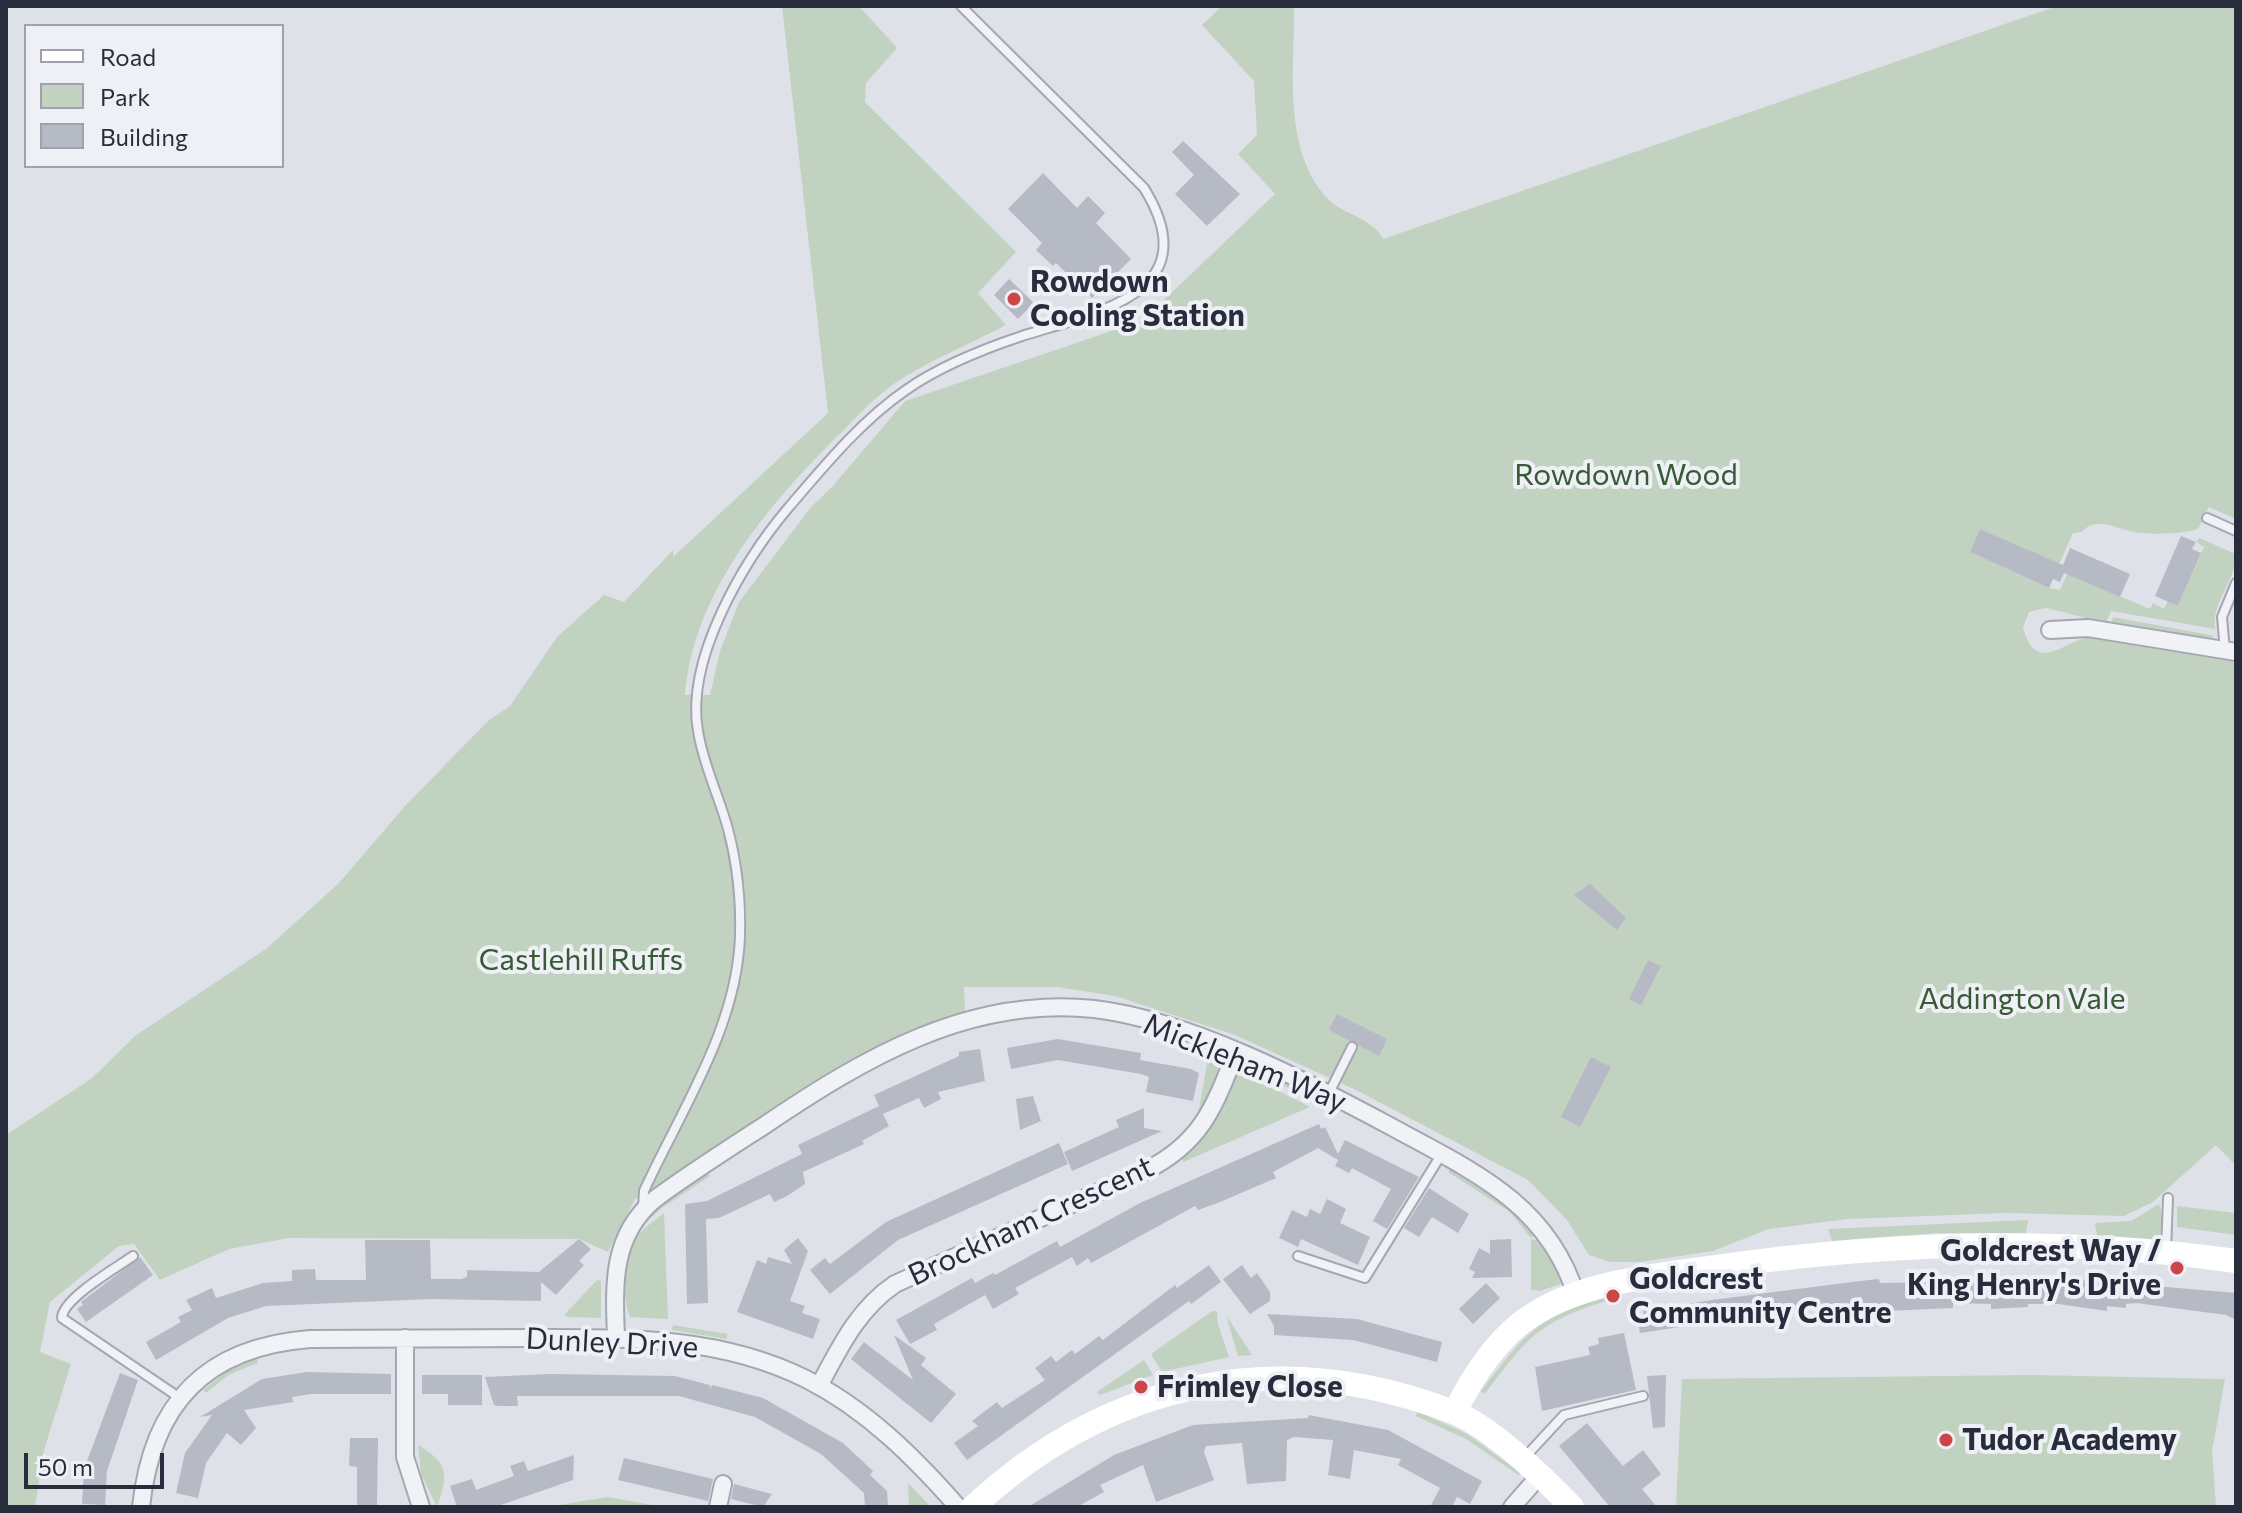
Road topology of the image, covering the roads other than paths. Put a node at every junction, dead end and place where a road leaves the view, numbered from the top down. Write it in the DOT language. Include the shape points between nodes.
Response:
graph roads {
  1 [pos="961,6"];
  2 [pos="2207,518"];
  3 [pos="2236,531"];
  4 [pos="2236,583"];
  5 [pos="2050,630"];
  6 [pos="2230,652"];
  7 [pos="1352,1047"];
  8 [pos="1236,1052"];
  9 [pos="1328,1094"];
  10 [pos="1441,1155"];
  11 [pos="2168,1198"];
  12 [pos="643,1208"];
  13 [pos="2166,1252"];
  14 [pos="133,1256"];
  15 [pos="1298,1256"];
  16 [pos="2236,1261"];
  17 [pos="1576,1295"];
  18 [pos="616,1337"];
  19 [pos="405,1338"];
  20 [pos="819,1386"];
  21 [pos="1643,1396"];
  22 [pos="180,1398"];
  23 [pos="1455,1412"];
  24 [pos="1532,1468"];
  25 [pos="723,1484"];
  26 [pos="141,1507"];
  27 [pos="421,1507"];
  28 [pos="718,1507"];
  29 [pos="958,1507"];
  30 [pos="973,1507"];
  31 [pos="1512,1507"];
  32 [pos="1572,1507"];
  1 -- 12 [label="lane" via="1144,188 1163,224 1165,252 1148,282 1111,308 953,364 880,410 786,510 722,608 696,692 698,731 737,874 740,937 734,985 720,1034 644,1191"];
  2 -- 3 [label="lane"];
  4 -- 6 [label="lane" via="2222,617"];
  5 -- 6 [label="street" via="2088,628"];
  7 -- 9 [label="lane"];
  8 -- 9 [label="street, Mickleham Way"];
  8 -- 12 [label="street, Mickleham Way" via="1151,1022 1096,1010 1031,1009 972,1019 906,1041 846,1071"];
  8 -- 20 [label="street, Brockham Crescent" via="1212,1112 1180,1150 1147,1170 895,1284 855,1322"];
  9 -- 10 [label="street, Mickleham Way"];
  10 -- 15 [label="lane" via="1365,1278"];
  10 -- 17 [label="street, Mickleham Way" via="1506,1195 1538,1222 1562,1257"];
  11 -- 13 [label="lane"];
  12 -- 18 [label="street, Mickleham Way" via="617,1257"];
  13 -- 16 [label="street"];
  13 -- 17 [label="street" via="2049,1245 1898,1246 1676,1273"];
  14 -- 22 [label="lane" via="72,1300 62,1318"];
  17 -- 23 [label="street" via="1516,1327 1477,1374"];
  18 -- 19 [label="street, Dunley Drive"];
  18 -- 20 [label="street, Dunley Drive" via="707,1346"];
  19 -- 22 [label="street, Dunley Drive" via="266,1345 223,1360"];
  19 -- 27 [label="street" via="406,1467"];
  20 -- 29 [label="street, Dunley Drive" via="887,1434"];
  21 -- 24 [label="lane" via="1564,1415"];
  22 -- 26 [label="street, Dunley Drive" via="154,1441"];
  23 -- 24 [label="street"];
  23 -- 30 [label="street" via="1341,1381 1254,1378 1199,1384 1145,1401 1072,1435 1018,1469"];
  24 -- 31 [label="street"];
  24 -- 32 [label="street"];
  25 -- 28 [label="street"];
}
